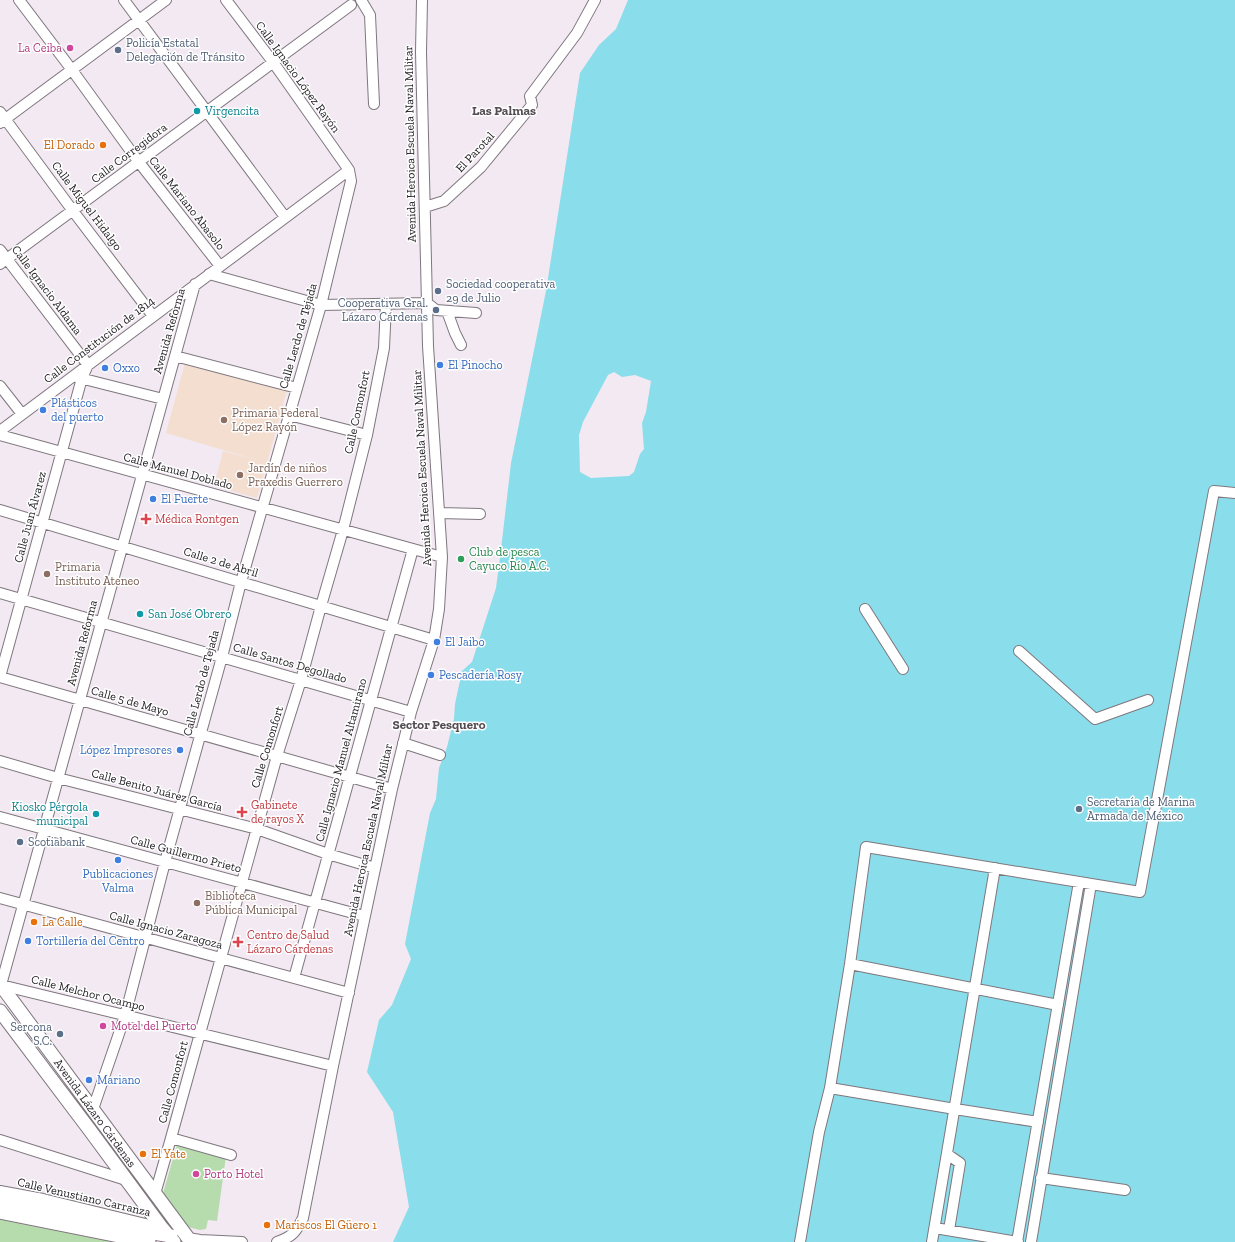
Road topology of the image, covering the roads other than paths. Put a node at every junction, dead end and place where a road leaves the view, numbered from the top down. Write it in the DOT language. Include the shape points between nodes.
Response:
graph roads {
  1 [pos="19,0"];
  2 [pos="124,0"];
  3 [pos="166,0"];
  4 [pos="226,0"];
  5 [pos="361,0"];
  6 [pos="422,0"];
  7 [pos="595,0"];
  8 [pos="351,5"];
  9 [pos="140,20"];
  10 [pos="273,62"];
  11 [pos="72,70"];
  12 [pos="374,104"];
  13 [pos="206,112"];
  14 [pos="2,118"];
  15 [pos="138,161"];
  16 [pos="349,170"];
  17 [pos="424,207"];
  18 [pos="73,211"];
  19 [pos="285,218"];
  20 [pos="0,250"];
  21 [pos="3,262"];
  22 [pos="220,266"];
  23 [pos="209,274"];
  24 [pos="195,284"];
  25 [pos="427,303"];
  26 [pos="386,304"];
  27 [pos="321,305"];
  28 [pos="162,309"];
  29 [pos="446,311"];
  30 [pos="476,313"];
  31 [pos="153,316"];
  32 [pos="185,319"];
  33 [pos="461,345"];
  34 [pos="175,356"];
  35 [pos="88,365"];
  36 [pos="77,377"];
  37 [pos="0,386"];
  38 [pos="297,388"];
  39 [pos="163,399"];
  40 [pos="22,414"];
  41 [pos="289,415"];
  42 [pos="0,431"];
  43 [pos="0,435"];
  44 [pos="367,436"];
  45 [pos="62,452"];
  46 [pos="142,474"];
  47 [pos="1235,493"];
  48 [pos="263,508"];
  49 [pos="0,510"];
  50 [pos="440,513"];
  51 [pos="480,514"];
  52 [pos="42,523"];
  53 [pos="343,530"];
  54 [pos="122,546"];
  55 [pos="413,549"];
  56 [pos="442,557"];
  57 [pos="241,582"];
  58 [pos="0,593"];
  59 [pos="21,599"];
  60 [pos="321,606"];
  61 [pos="865,609"];
  62 [pos="101,622"];
  63 [pos="391,627"];
  64 [pos="434,640"];
  65 [pos="1020,651"];
  66 [pos="222,657"];
  67 [pos="903,669"];
  68 [pos="0,677"];
  69 [pos="301,680"];
  70 [pos="80,700"];
  71 [pos="371,700"];
  72 [pos="1148,700"];
  73 [pos="411,712"];
  74 [pos="201,734"];
  75 [pos="403,743"];
  76 [pos="440,755"];
  77 [pos="277,756"];
  78 [pos="0,761"];
  79 [pos="350,777"];
  80 [pos="58,778"];
  81 [pos="392,789"];
  82 [pos="180,809"];
  83 [pos="0,817"];
  84 [pos="44,829"];
  85 [pos="257,829"];
  86 [pos="328,854"];
  87 [pos="165,862"];
  88 [pos="375,868"];
  89 [pos="995,868"];
  90 [pos="1079,882"];
  91 [pos="242,883"];
  92 [pos="1091,884"];
  93 [pos="0,898"];
  94 [pos="315,903"];
  95 [pos="23,905"];
  96 [pos="364,916"];
  97 [pos="146,938"];
  98 [pos="221,958"];
  99 [pos="850,964"];
  100 [pos="294,978"];
  101 [pos="0,985"];
  102 [pos="975,989"];
  103 [pos="349,993"];
  104 [pos="1058,1005"];
  105 [pos="0,1011"];
  106 [pos="125,1016"];
  107 [pos="200,1034"];
  108 [pos="333,1066"];
  109 [pos="830,1088"];
  110 [pos="93,1110"];
  111 [pos="955,1110"];
  112 [pos="100,1121"];
  113 [pos="1038,1122"];
  114 [pos="89,1129"];
  115 [pos="171,1138"];
  116 [pos="0,1140"];
  117 [pos="947,1154"];
  118 [pos="231,1155"];
  119 [pos="1041,1178"];
  120 [pos="126,1180"];
  121 [pos="1125,1190"];
  122 [pos="0,1191"];
  123 [pos="155,1194"];
  124 [pos="0,1200"];
  125 [pos="0,1212"];
  126 [pos="935,1228"];
  127 [pos="949,1230"];
  128 [pos="168,1235"];
  129 [pos="194,1241"];
  130 [pos="149,1242"];
  131 [pos="224,1242"];
  132 [pos="242,1242"];
  133 [pos="277,1242"];
  134 [pos="800,1242"];
  135 [pos="932,1242"];
  136 [pos="1017,1242"];
  137 [pos="1031,1242"];
  1 -- 11 [label="street, Calle Mariano Abasolo"];
  2 -- 9 [label="street"];
  3 -- 9 [label="street"];
  4 -- 10 [label="street, Calle Ignacio López Rayón"];
  5 -- 12 [label="street" via="370,15"];
  6 -- 17 [label="street, Avenida Heroica Escuela Naval Militar"];
  7 -- 17 [label="street, El Parotal" via="577,33 530,96 532,105 500,146 444,202"];
  8 -- 10 [label="street, Calle Corregidora"];
  9 -- 11 [label="street"];
  9 -- 13 [label="street"];
  10 -- 13 [label="street, Calle Corregidora"];
  10 -- 16 [label="street, Calle Ignacio López Rayón"];
  11 -- 14 [label="street"];
  11 -- 15 [label="street, Calle Mariano Abasolo"];
  13 -- 15 [label="street, Calle Corregidora"];
  13 -- 19 [label="street"];
  14 -- 18 [label="street, Calle Miguel Hidalgo"];
  15 -- 18 [label="street, Calle Corregidora"];
  15 -- 22 [label="street, Calle Mariano Abasolo"];
  16 -- 19 [label="street, Calle Constitución de 1814"];
  16 -- 27 [label="street, Calle Lerdo de Tejada" via="351,181"];
  17 -- 25 [label="street, Avenida Heroica Escuela Naval Militar"];
  18 -- 21 [label="street, Calle Corregidora"];
  18 -- 31 [label="street, Calle Miguel Hidalgo"];
  19 -- 22 [label="street, Calle Constitución de 1814"];
  20 -- 21 [label="street, Calle Ignacio Aldama"];
  21 -- 35 [label="street, Calle Ignacio Aldama"];
  22 -- 23 [label="street, Calle Constitución de 1814"];
  23 -- 24 [label="street, Calle Constitución de 1814"];
  23 -- 27 [label="street"];
  24 -- 28 [label="street, Calle Constitución de 1814"];
  24 -- 32 [label="street, Avenida Reforma"];
  25 -- 26 [label="street"];
  25 -- 29 [label="street" via="436,310"];
  25 -- 50 [label="street, Avenida Heroica Escuela Naval Militar"];
  26 -- 27 [label="street"];
  26 -- 44 [label="street, Calle Comonfort" via="384,348"];
  27 -- 38 [label="street, Calle Lerdo de Tejada"];
  28 -- 31 [label="street, Calle Constitución de 1814"];
  28 -- 32 [label="street" via="169,305 174,306"];
  29 -- 30 [label="street"];
  29 -- 33 [label="street"];
  31 -- 35 [label="street, Calle Constitución de 1814"];
  32 -- 34 [label="street, Avenida Reforma"];
  34 -- 38 [label="street"];
  34 -- 39 [label="street, Avenida Reforma"];
  35 -- 36 [label="street, Calle Juan Álvarez"];
  36 -- 39 [label="street"];
  36 -- 40 [label="street, Calle Constitución de 1814"];
  36 -- 45 [label="street, Calle Juan Álvarez"];
  37 -- 40 [label="street"];
  38 -- 41 [label="street, Calle Lerdo de Tejada"];
  39 -- 46 [label="street, Avenida Reforma"];
  40 -- 42 [label="street, Calle Constitución de 1814"];
  41 -- 44 [label="street"];
  41 -- 48 [label="street, Calle Lerdo de Tejada"];
  43 -- 45 [label="street, Calle Manuel Doblado"];
  44 -- 53 [label="street, Calle Comonfort"];
  45 -- 46 [label="street, Calle Manuel Doblado"];
  45 -- 52 [label="street, Calle Juan Álvarez"];
  46 -- 48 [label="street, Calle Manuel Doblado"];
  46 -- 54 [label="street, Avenida Reforma"];
  47 -- 92 [label="street" via="1214,491 1140,892"];
  48 -- 53 [label="street, Calle Manuel Doblado"];
  48 -- 57 [label="street, Calle Lerdo de Tejada"];
  49 -- 52 [label="street, Calle 2 de Abril"];
  50 -- 51 [label="street"];
  50 -- 56 [label="street, Avenida Heroica Escuela Naval Militar"];
  52 -- 54 [label="street, Calle 2 de Abril"];
  52 -- 59 [label="street, Calle Juan Álvarez"];
  53 -- 55 [label="street, Calle Manuel Doblado"];
  53 -- 60 [label="street, Calle Comonfort"];
  54 -- 57 [label="street, Calle 2 de Abril"];
  54 -- 62 [label="street, Avenida Reforma"];
  55 -- 56 [label="street, Calle Manuel Doblado"];
  55 -- 63 [label="street, Calle Ignacio Manuel Altamirano"];
  56 -- 64 [label="street, Avenida Heroica Escuela Naval Militar" via="439,609"];
  57 -- 60 [label="street, Calle 2 de Abril"];
  57 -- 66 [label="street, Calle Lerdo de Tejada"];
  58 -- 59 [label="street, Calle Santos Degollado"];
  59 -- 62 [label="street, Calle Santos Degollado"];
  59 -- 68 [label="street, Calle Juan Álvarez"];
  60 -- 63 [label="street, Calle 2 de Abril"];
  60 -- 69 [label="street, Calle Comonfort"];
  61 -- 67 [label="street"];
  62 -- 66 [label="street, Calle Santos Degollado"];
  62 -- 70 [label="street, Avenida Reforma"];
  63 -- 64 [label="street, Calle 2 de Abril"];
  63 -- 71 [label="street, Calle Ignacio Manuel Altamirano"];
  64 -- 73 [label="street, Avenida Heroica Escuela Naval Militar"];
  65 -- 72 [label="street" via="1095,719"];
  66 -- 69 [label="street, Calle Santos Degollado"];
  66 -- 74 [label="street, Calle Lerdo de Tejada"];
  68 -- 70 [label="street, Calle 5 de Mayo"];
  69 -- 71 [label="street, Calle Santos Degollado"];
  69 -- 77 [label="street, Calle Comonfort"];
  70 -- 74 [label="street, Calle 5 de Mayo"];
  70 -- 80 [label="street, Avenida Reforma"];
  71 -- 73 [label="street, Calle Santos Degollado"];
  71 -- 79 [label="street, Calle Ignacio Manuel Altamirano"];
  73 -- 75 [label="street, Avenida Heroica Escuela Naval Militar"];
  74 -- 77 [label="street, Calle 5 de Mayo"];
  74 -- 82 [label="street, Calle Lerdo de Tejada"];
  75 -- 76 [label="street"];
  75 -- 81 [label="street, Avenida Heroica Escuela Naval Militar"];
  77 -- 79 [label="street, Calle 5 de Mayo"];
  77 -- 85 [label="street, Calle Comonfort"];
  78 -- 80 [label="street, Calle Benito Juárez García"];
  79 -- 81 [label="street, Calle 5 de Mayo"];
  79 -- 86 [label="street, Calle Ignacio Manuel Altamirano"];
  80 -- 82 [label="street, Calle Benito Juárez García"];
  80 -- 84 [label="street, Avenida Reforma"];
  81 -- 88 [label="street, Avenida Heroica Escuela Naval Militar"];
  82 -- 85 [label="street, Calle Benito Juárez García"];
  82 -- 87 [label="street, Calle Lerdo de Tejada"];
  83 -- 84 [label="street, Calle Guillermo Prieto"];
  84 -- 87 [label="street, Calle Guillermo Prieto"];
  84 -- 95 [label="street, Avenida Reforma"];
  85 -- 86 [label="street, Calle Benito Juárez García"];
  85 -- 91 [label="street, Calle Comonfort"];
  86 -- 88 [label="street, Calle Benito Juárez García"];
  86 -- 94 [label="street, Calle Ignacio Manuel Altamirano"];
  87 -- 91 [label="street, Calle Guillermo Prieto"];
  87 -- 97 [label="street, Calle Lerdo de Tejada"];
  88 -- 96 [label="street, Avenida Heroica Escuela Naval Militar"];
  89 -- 90 [label="street"];
  89 -- 99 [label="street" via="866,847"];
  89 -- 102 [label="street"];
  90 -- 92 [label="street"];
  90 -- 104 [label="street"];
  91 -- 94 [label="street, Calle Guillermo Prieto"];
  91 -- 98 [label="street, Calle Comonfort"];
  92 -- 119 [label="street"];
  93 -- 95 [label="street, Calle Ignacio Zaragoza"];
  94 -- 96 [label="street, Calle Guillermo Prieto"];
  94 -- 100 [label="street, Calle Ignacio Manuel Altamirano"];
  95 -- 97 [label="street, Calle Ignacio Zaragoza"];
  95 -- 101 [label="street, Avenida Reforma"];
  96 -- 103 [label="street, Avenida Heroica Escuela Naval Militar"];
  97 -- 98 [label="street, Calle Ignacio Zaragoza"];
  97 -- 106 [label="street, Calle Lerdo de Tejada"];
  98 -- 100 [label="street, Calle Ignacio Zaragoza"];
  98 -- 107 [label="street, Calle Comonfort"];
  99 -- 102 [label="street"];
  99 -- 109 [label="street"];
  100 -- 103 [label="street, Calle Ignacio Zaragoza"];
  101 -- 106 [label="street, Calle Melchor Ocampo"];
  101 -- 110 [label="main road, Avenida Lázaro Cárdenas"];
  102 -- 104 [label="street"];
  102 -- 111 [label="street"];
  103 -- 108 [label="street, Avenida Heroica Escuela Naval Militar"];
  104 -- 113 [label="street"];
  105 -- 114 [label="main road, Avenida Lázaro Cárdenas"];
  106 -- 107 [label="street, Calle Melchor Ocampo"];
  106 -- 110 [label="street, Calle Lerdo de Tejada"];
  107 -- 108 [label="street, Calle Melchor Ocampo"];
  107 -- 115 [label="street, Calle Comonfort"];
  108 -- 133 [label="street, Avenida Heroica Escuela Naval Militar" via="303,1218 297,1230"];
  109 -- 111 [label="street"];
  109 -- 134 [label="street" via="819,1132"];
  110 -- 112 [label="main road, Avenida Lázaro Cárdenas"];
  111 -- 113 [label="street"];
  111 -- 117 [label="street"];
  112 -- 114 [label="main road"];
  112 -- 123 [label="main road, Avenida Lázaro Cárdenas"];
  113 -- 136 [label="street"];
  114 -- 120 [label="main road, Avenida Lázaro Cárdenas"];
  115 -- 118 [label="street"];
  115 -- 123 [label="street, Calle Comonfort"];
  116 -- 120 [label="street"];
  117 -- 126 [label="street"];
  117 -- 127 [label="street" via="960,1164"];
  119 -- 121 [label="street"];
  119 -- 137 [label="street"];
  120 -- 128 [label="main road, Avenida Lázaro Cárdenas"];
  122 -- 128 [label="street, Calle Venustiano Carranza" via="43,1199"];
  123 -- 129 [label="main road, Avenida Lázaro Cárdenas"];
  124 -- 128 [label="main road"];
  125 -- 130 [label="main road"];
  126 -- 127 [label="street"];
  126 -- 135 [label="street"];
  127 -- 136 [label="street"];
  128 -- 129 [label="main road"];
  129 -- 131 [label="street"];
  131 -- 132 [label="street"];
}
